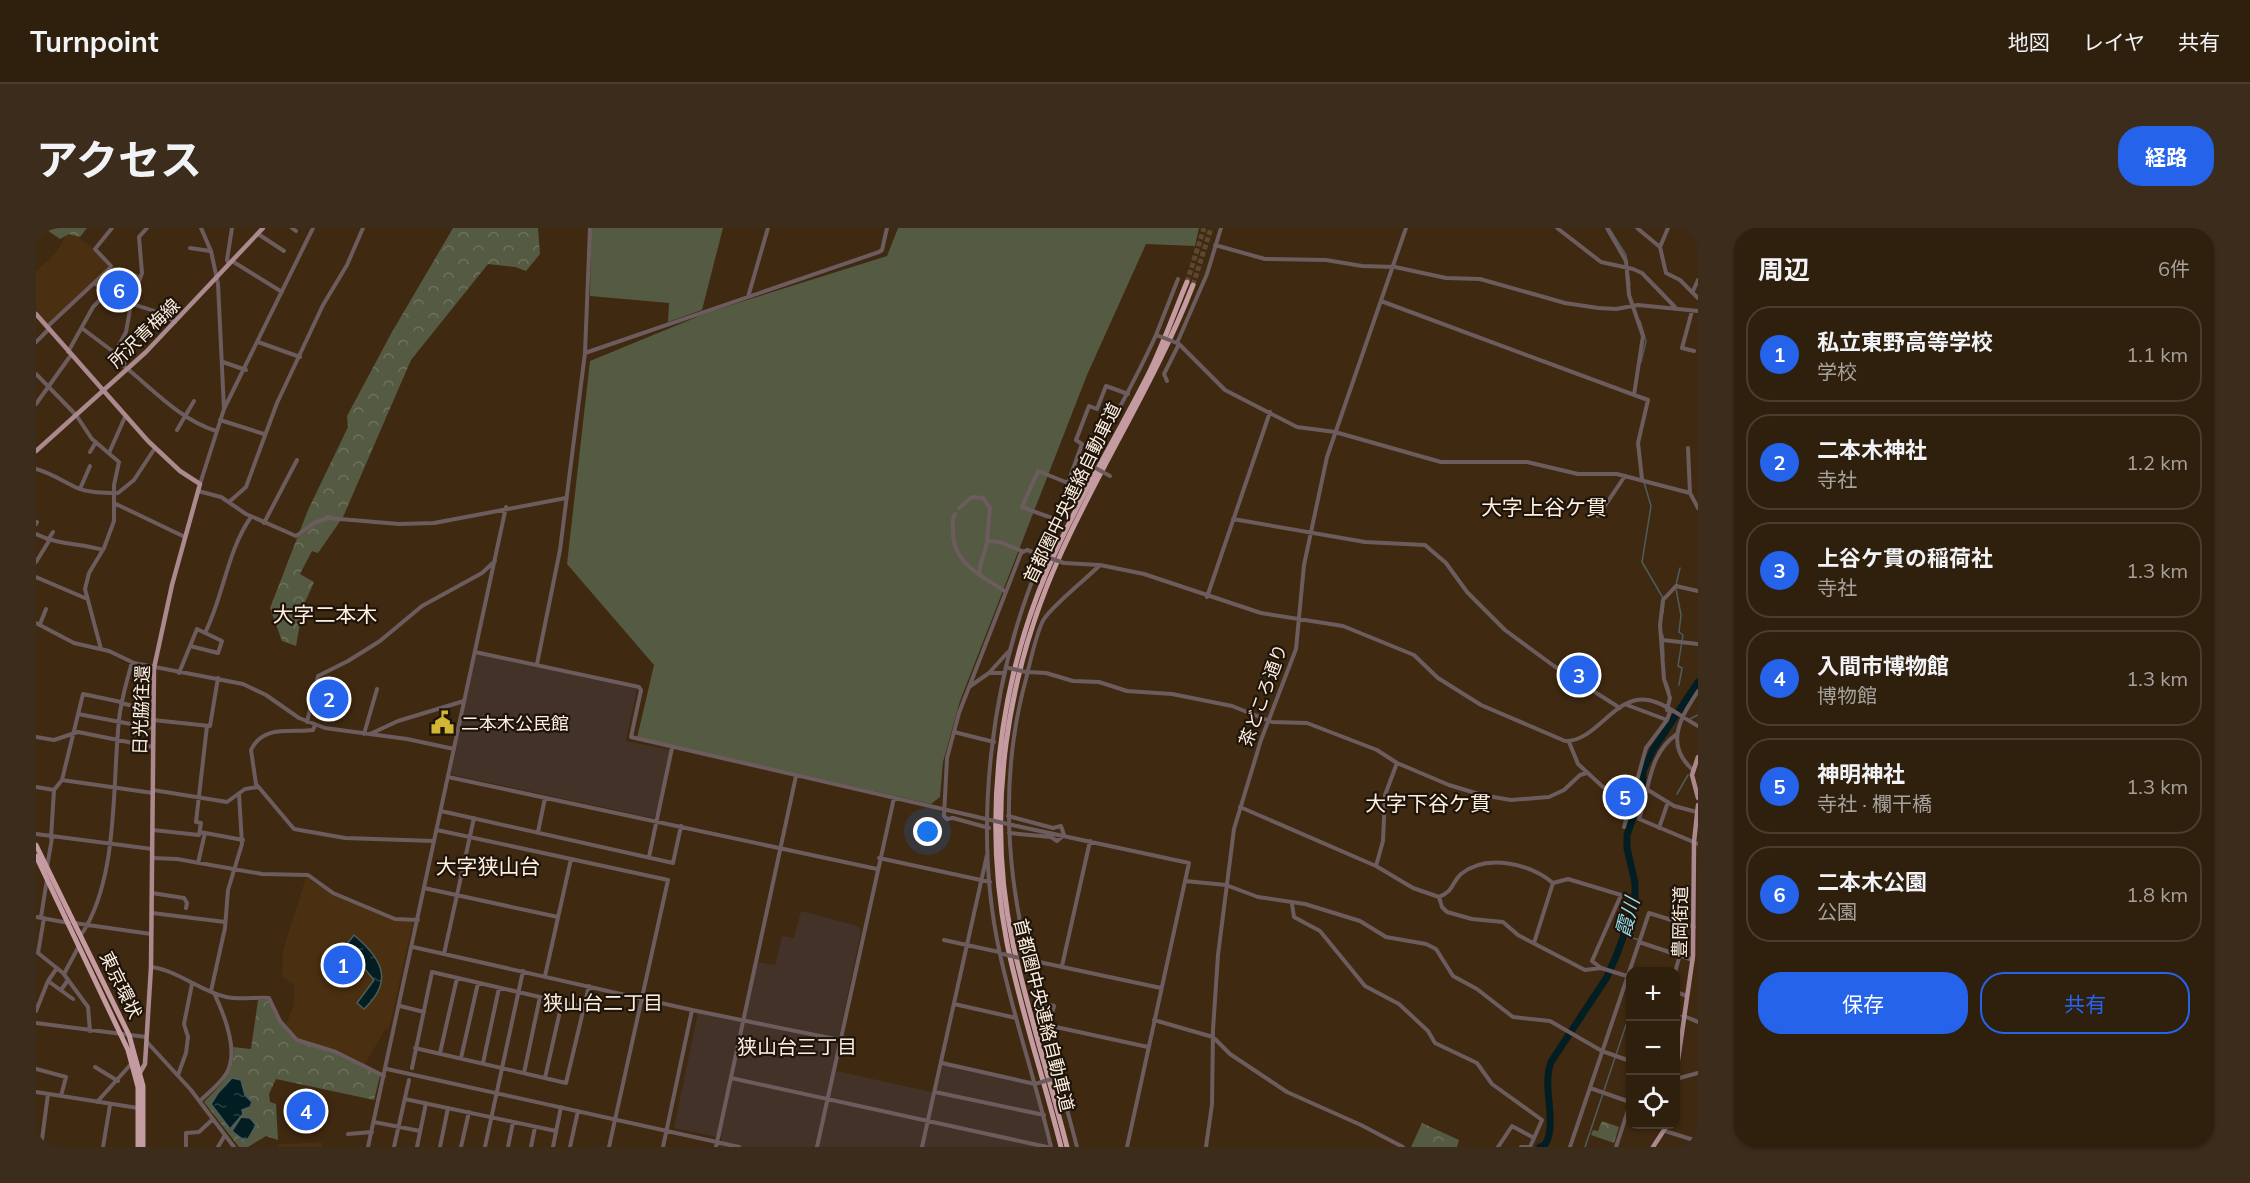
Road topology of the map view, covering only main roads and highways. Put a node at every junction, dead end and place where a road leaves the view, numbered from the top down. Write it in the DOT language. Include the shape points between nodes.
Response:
graph roads {
  1 [pos="263,228"];
  2 [pos="36,314"];
  3 [pos="103,391"];
  4 [pos="36,451"];
  5 [pos="1698,757"];
  6 [pos="1698,796"];
  7 [pos="1698,805"];
  8 [pos="1697,812"];
  9 [pos="1697,825"];
  10 [pos="1696,843"];
  11 [pos="36,845"];
  12 [pos="36,856"];
  13 [pos="1696,912"];
  14 [pos="72,923"];
  15 [pos="1694,961"];
  16 [pos="126,1035"];
  17 [pos="1680,1045"];
  18 [pos="139,1075"];
  19 [pos="1666,1129"];
  20 [pos="141,1147"];
  21 [pos="1062,1147"];
  22 [pos="1067,1147"];
  23 [pos="1653,1147"];
  1 -- 3 [label="main road, 所沢青梅線" via="176,322"];
  2 -- 3 [label="main road"];
  3 -- 4 [label="main road, 所沢青梅線"];
  3 -- 18 [label="main road, 日光脇往還" via="154,447 200,484 154,668 151,967 145,1064"];
  5 -- 6 [label="main road" via="1692,769"];
  7 -- 8 [label="main road, 豊岡街道"];
  8 -- 9 [label="main road, 豊岡街道"];
  9 -- 10 [label="main road, 豊岡街道"];
  10 -- 13 [label="main road, 豊岡街道"];
  11 -- 14 [label="highway, 東京環状"];
  12 -- 14 [label="highway, 東京環状"];
  13 -- 15 [label="main road, 豊岡街道"];
  14 -- 16 [label="highway, 東京環状"];
  14 -- 16 [label="highway, 東京環状"];
  15 -- 17 [label="main road, 豊岡街道"];
  16 -- 18 [label="highway, 東京環状"];
  16 -- 18 [label="highway, 東京環状"];
  18 -- 20 [label="highway, 東京環状"];
  18 -- 20 [label="highway, 東京環状" via="144,1109"];
  19 -- 23 [label="main road"];
  21 -- 22 [label="highway, 首都圏中央連絡自動車道" via="1018,990 1002,912 996,817 1002,734 1019,651 1040,589 1190,284 1157,369 1053,571 1024,653 1007,735 1002,840 1008,912"];
}
